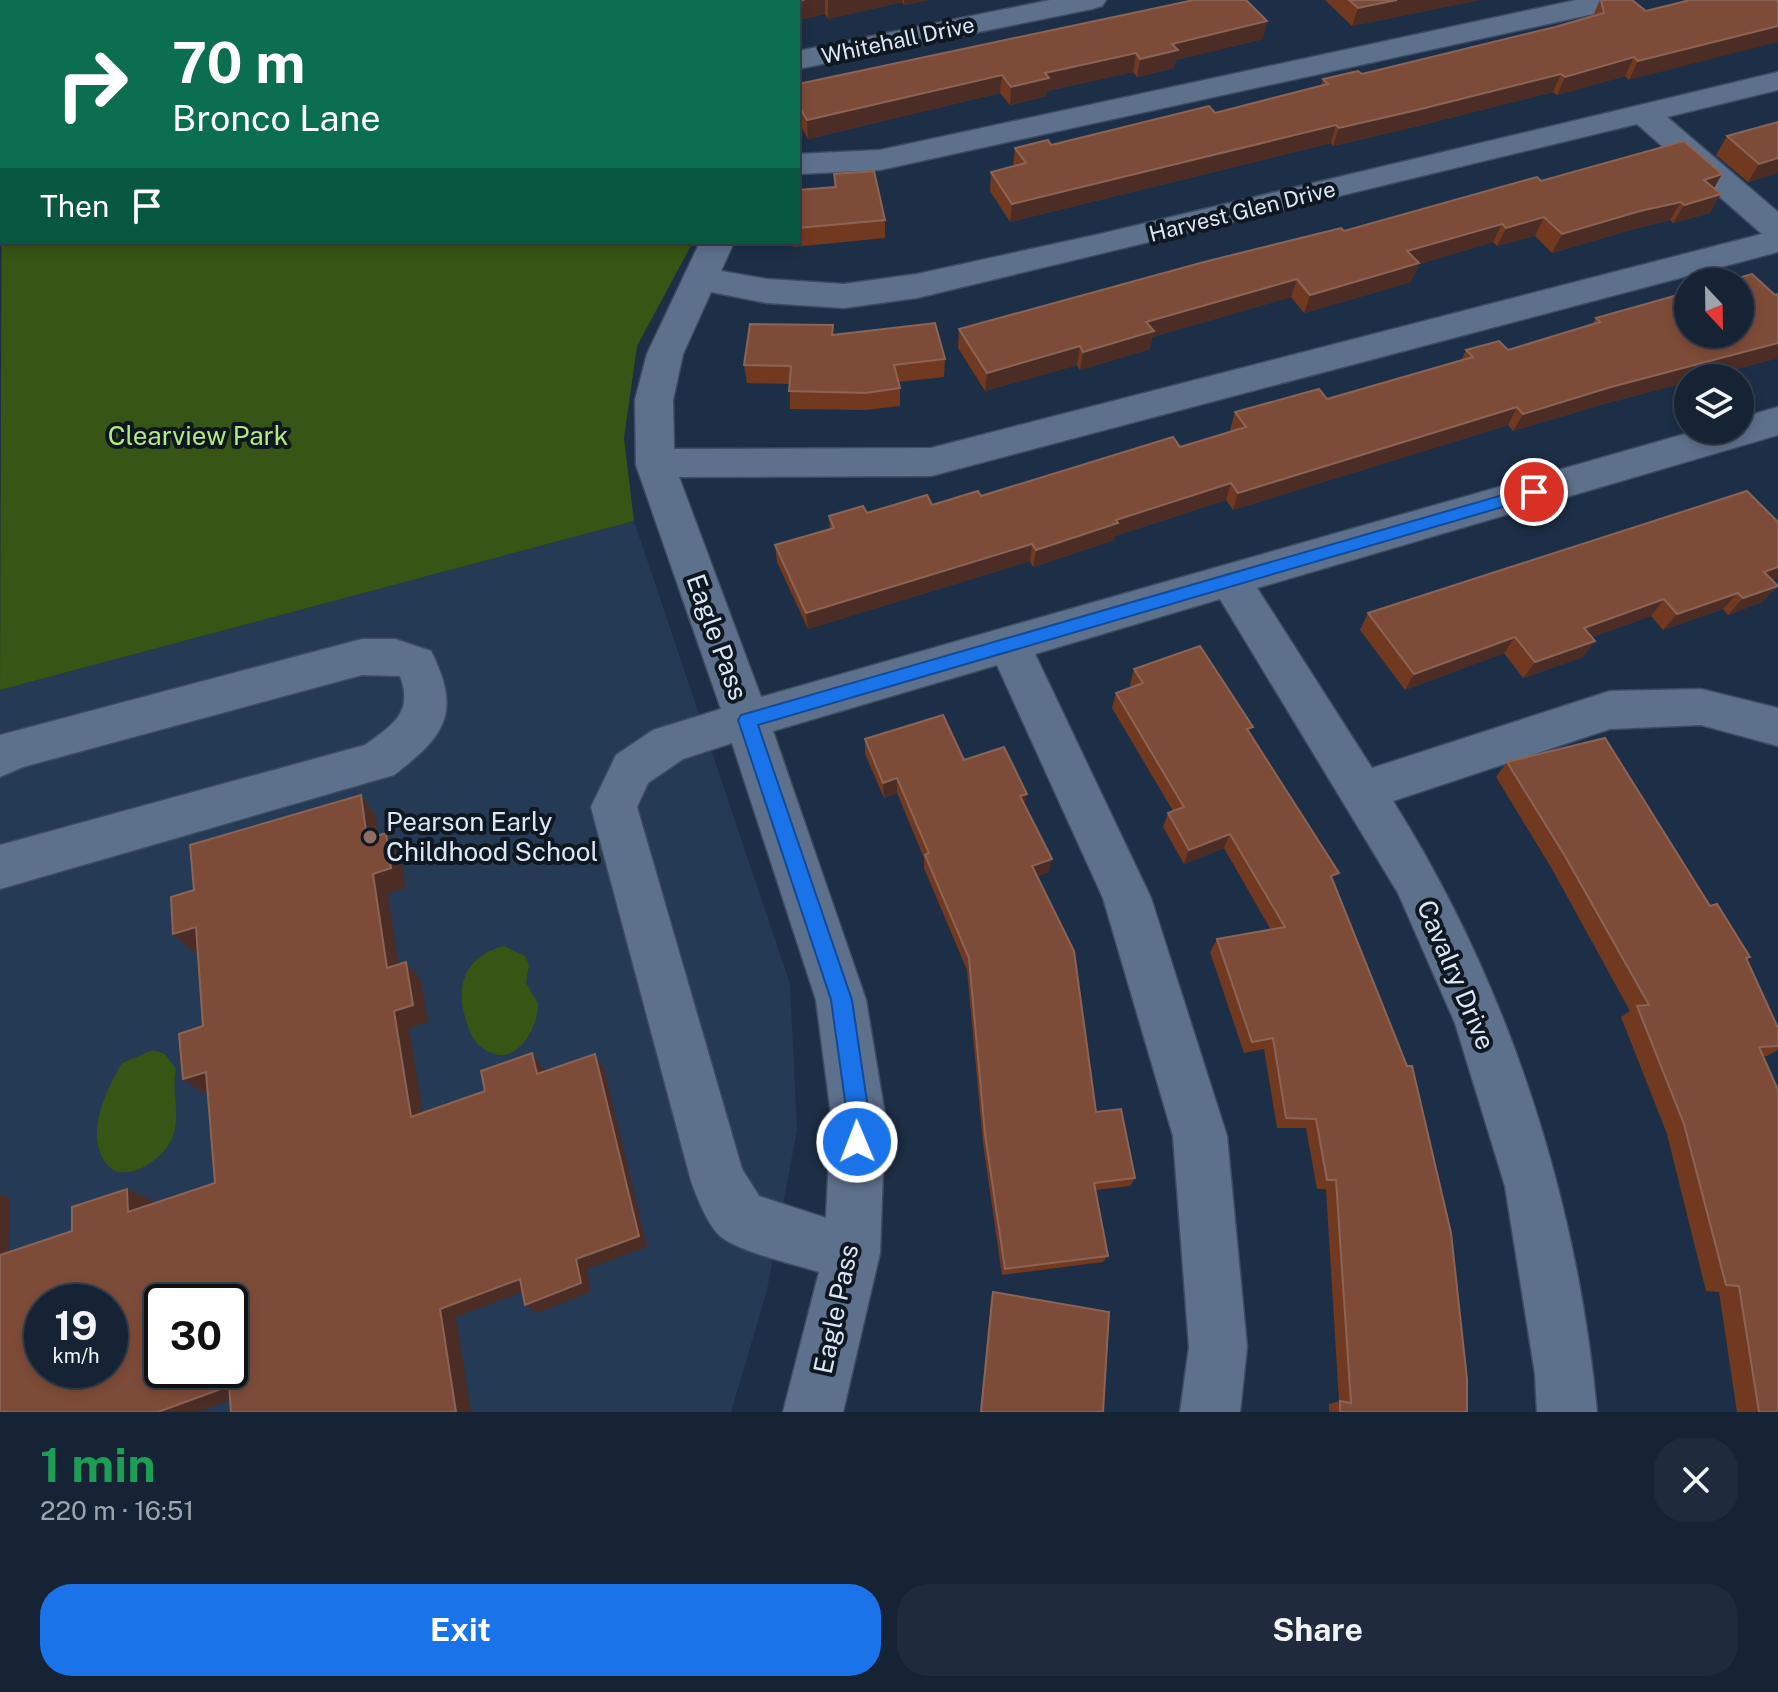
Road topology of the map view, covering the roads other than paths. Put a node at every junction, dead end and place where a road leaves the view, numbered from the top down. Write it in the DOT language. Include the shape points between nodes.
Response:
graph roads {
  1 [pos="1092,0"];
  2 [pos="1616,0"];
  3 [pos="800,60"];
  4 [pos="1778,81"];
  5 [pos="1644,114"];
  6 [pos="800,164"];
  7 [pos="1778,230"];
  8 [pos="1778,241"];
  9 [pos="708,260"];
  10 [pos="1762,425"];
  11 [pos="1778,457"];
  12 [pos="655,463"];
  13 [pos="1231,581"];
  14 [pos="1009,645"];
  15 [pos="747,720"];
  16 [pos="1778,727"];
  17 [pos="0,758"];
  18 [pos="1361,792"];
  19 [pos="0,867"];
  20 [pos="852,1253"];
  21 [pos="813,1412"];
  22 [pos="1210,1412"];
  23 [pos="1567,1412"];
  1 -- 3 [label="street, Whitehall Drive"];
  2 -- 6 [label="street" via="880,160"];
  4 -- 5 [label="street, Harvest Glen Drive"];
  5 -- 7 [label="street"];
  5 -- 9 [label="street, Harvest Glen Drive" via="917,286 844,296 767,291"];
  8 -- 12 [label="street" via="931,462"];
  9 -- 12 [label="street, Eagle Pass" via="665,354 654,400"];
  10 -- 11 [label="street"];
  10 -- 13 [label="street"];
  12 -- 15 [label="street, Eagle Pass"];
  13 -- 14 [label="street"];
  13 -- 18 [label="street, Cavalry Drive"];
  14 -- 15 [label="street"];
  14 -- 22 [label="street" via="1127,898 1200,1136 1218,1347"];
  15 -- 20 [label="street, Eagle Pass" via="841,1000 858,1115"];
  15 -- 20 [label="street" via="669,744 632,769 614,807 718,1181 739,1216"];
  16 -- 18 [label="street" via="1701,707 1610,710"];
  17 -- 19 [label="street" via="10,751 362,657 395,657 416,664 427,684 428,709 412,736 378,761"];
  18 -- 23 [label="street, Cavalry Drive" via="1415,879 1480,1021 1532,1186"];
  20 -- 21 [label="street, Eagle Pass"];
}
